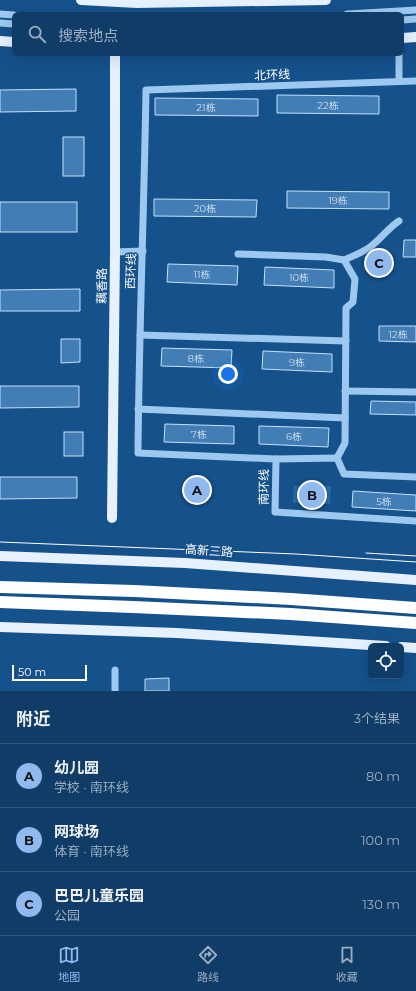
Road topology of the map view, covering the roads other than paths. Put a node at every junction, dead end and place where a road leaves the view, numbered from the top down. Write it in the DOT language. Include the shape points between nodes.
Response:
graph roads {
  1 [pos="82,0"];
  2 [pos="326,0"];
  3 [pos="416,10"];
  4 [pos="382,12"];
  5 [pos="0,14"];
  6 [pos="12,15"];
  7 [pos="416,19"];
  8 [pos="404,20"];
  9 [pos="0,23"];
  10 [pos="12,24"];
  11 [pos="416,37"];
  12 [pos="404,38"];
  13 [pos="0,41"];
  14 [pos="12,42"];
  15 [pos="115,56"];
  16 [pos="399,56"];
  17 [pos="399,81"];
  18 [pos="416,81"];
  19 [pos="146,90"];
  20 [pos="399,221"];
  21 [pos="143,250"];
  22 [pos="115,252"];
  23 [pos="238,254"];
  24 [pos="344,260"];
  25 [pos="140,335"];
  26 [pos="346,341"];
  27 [pos="345,391"];
  28 [pos="416,392"];
  29 [pos="138,409"];
  30 [pos="345,418"];
  31 [pos="138,453"];
  32 [pos="337,458"];
  33 [pos="276,459"];
  34 [pos="416,478"];
  35 [pos="112,518"];
  36 [pos="416,521"];
  37 [pos="0,556"];
  38 [pos="416,580"];
  39 [pos="0,586"];
  40 [pos="0,602"];
  41 [pos="416,608"];
  42 [pos="416,623"];
  43 [pos="0,627"];
  44 [pos="368,645"];
  45 [pos="404,647"];
  46 [pos="416,648"];
  47 [pos="115,670"];
  48 [pos="115,691"];
  1 -- 2 [label="main road" via="137,3"];
  3 -- 4 [label="street"];
  5 -- 6 [label="street"];
  7 -- 8 [label="street"];
  9 -- 10 [label="street"];
  11 -- 12 [label="main road"];
  13 -- 14 [label="main road"];
  15 -- 22 [label="main road, 藕香路"];
  16 -- 17 [label="street"];
  17 -- 18 [label="street, 北环线"];
  17 -- 19 [label="street, 北环线"];
  19 -- 21 [label="street, 西环线"];
  20 -- 24 [label="street" via="369,248"];
  21 -- 22 [label="street"];
  21 -- 25 [label="street, 西环线"];
  22 -- 35 [label="main road, 藕香路"];
  23 -- 24 [label="street"];
  24 -- 26 [label="street" via="354,279 353,302 346,308"];
  25 -- 26 [label="street"];
  25 -- 29 [label="street, 西环线"];
  26 -- 27 [label="street"];
  27 -- 28 [label="street"];
  27 -- 30 [label="street"];
  29 -- 30 [label="street"];
  29 -- 31 [label="street, 西环线"];
  30 -- 32 [label="street" via="345,444"];
  31 -- 33 [label="street, 南环线"];
  32 -- 33 [label="street"];
  32 -- 34 [label="street" via="344,474"];
  33 -- 36 [label="street, 南环线" via="275,512"];
  37 -- 38 [label="main road, 高新三路" via="185,563"];
  39 -- 41 [label="highway" via="291,599"];
  40 -- 42 [label="highway" via="291,614"];
  43 -- 44 [label="main road" via="177,633"];
  45 -- 46 [label="main road"];
  47 -- 48 [label="street"];
}
